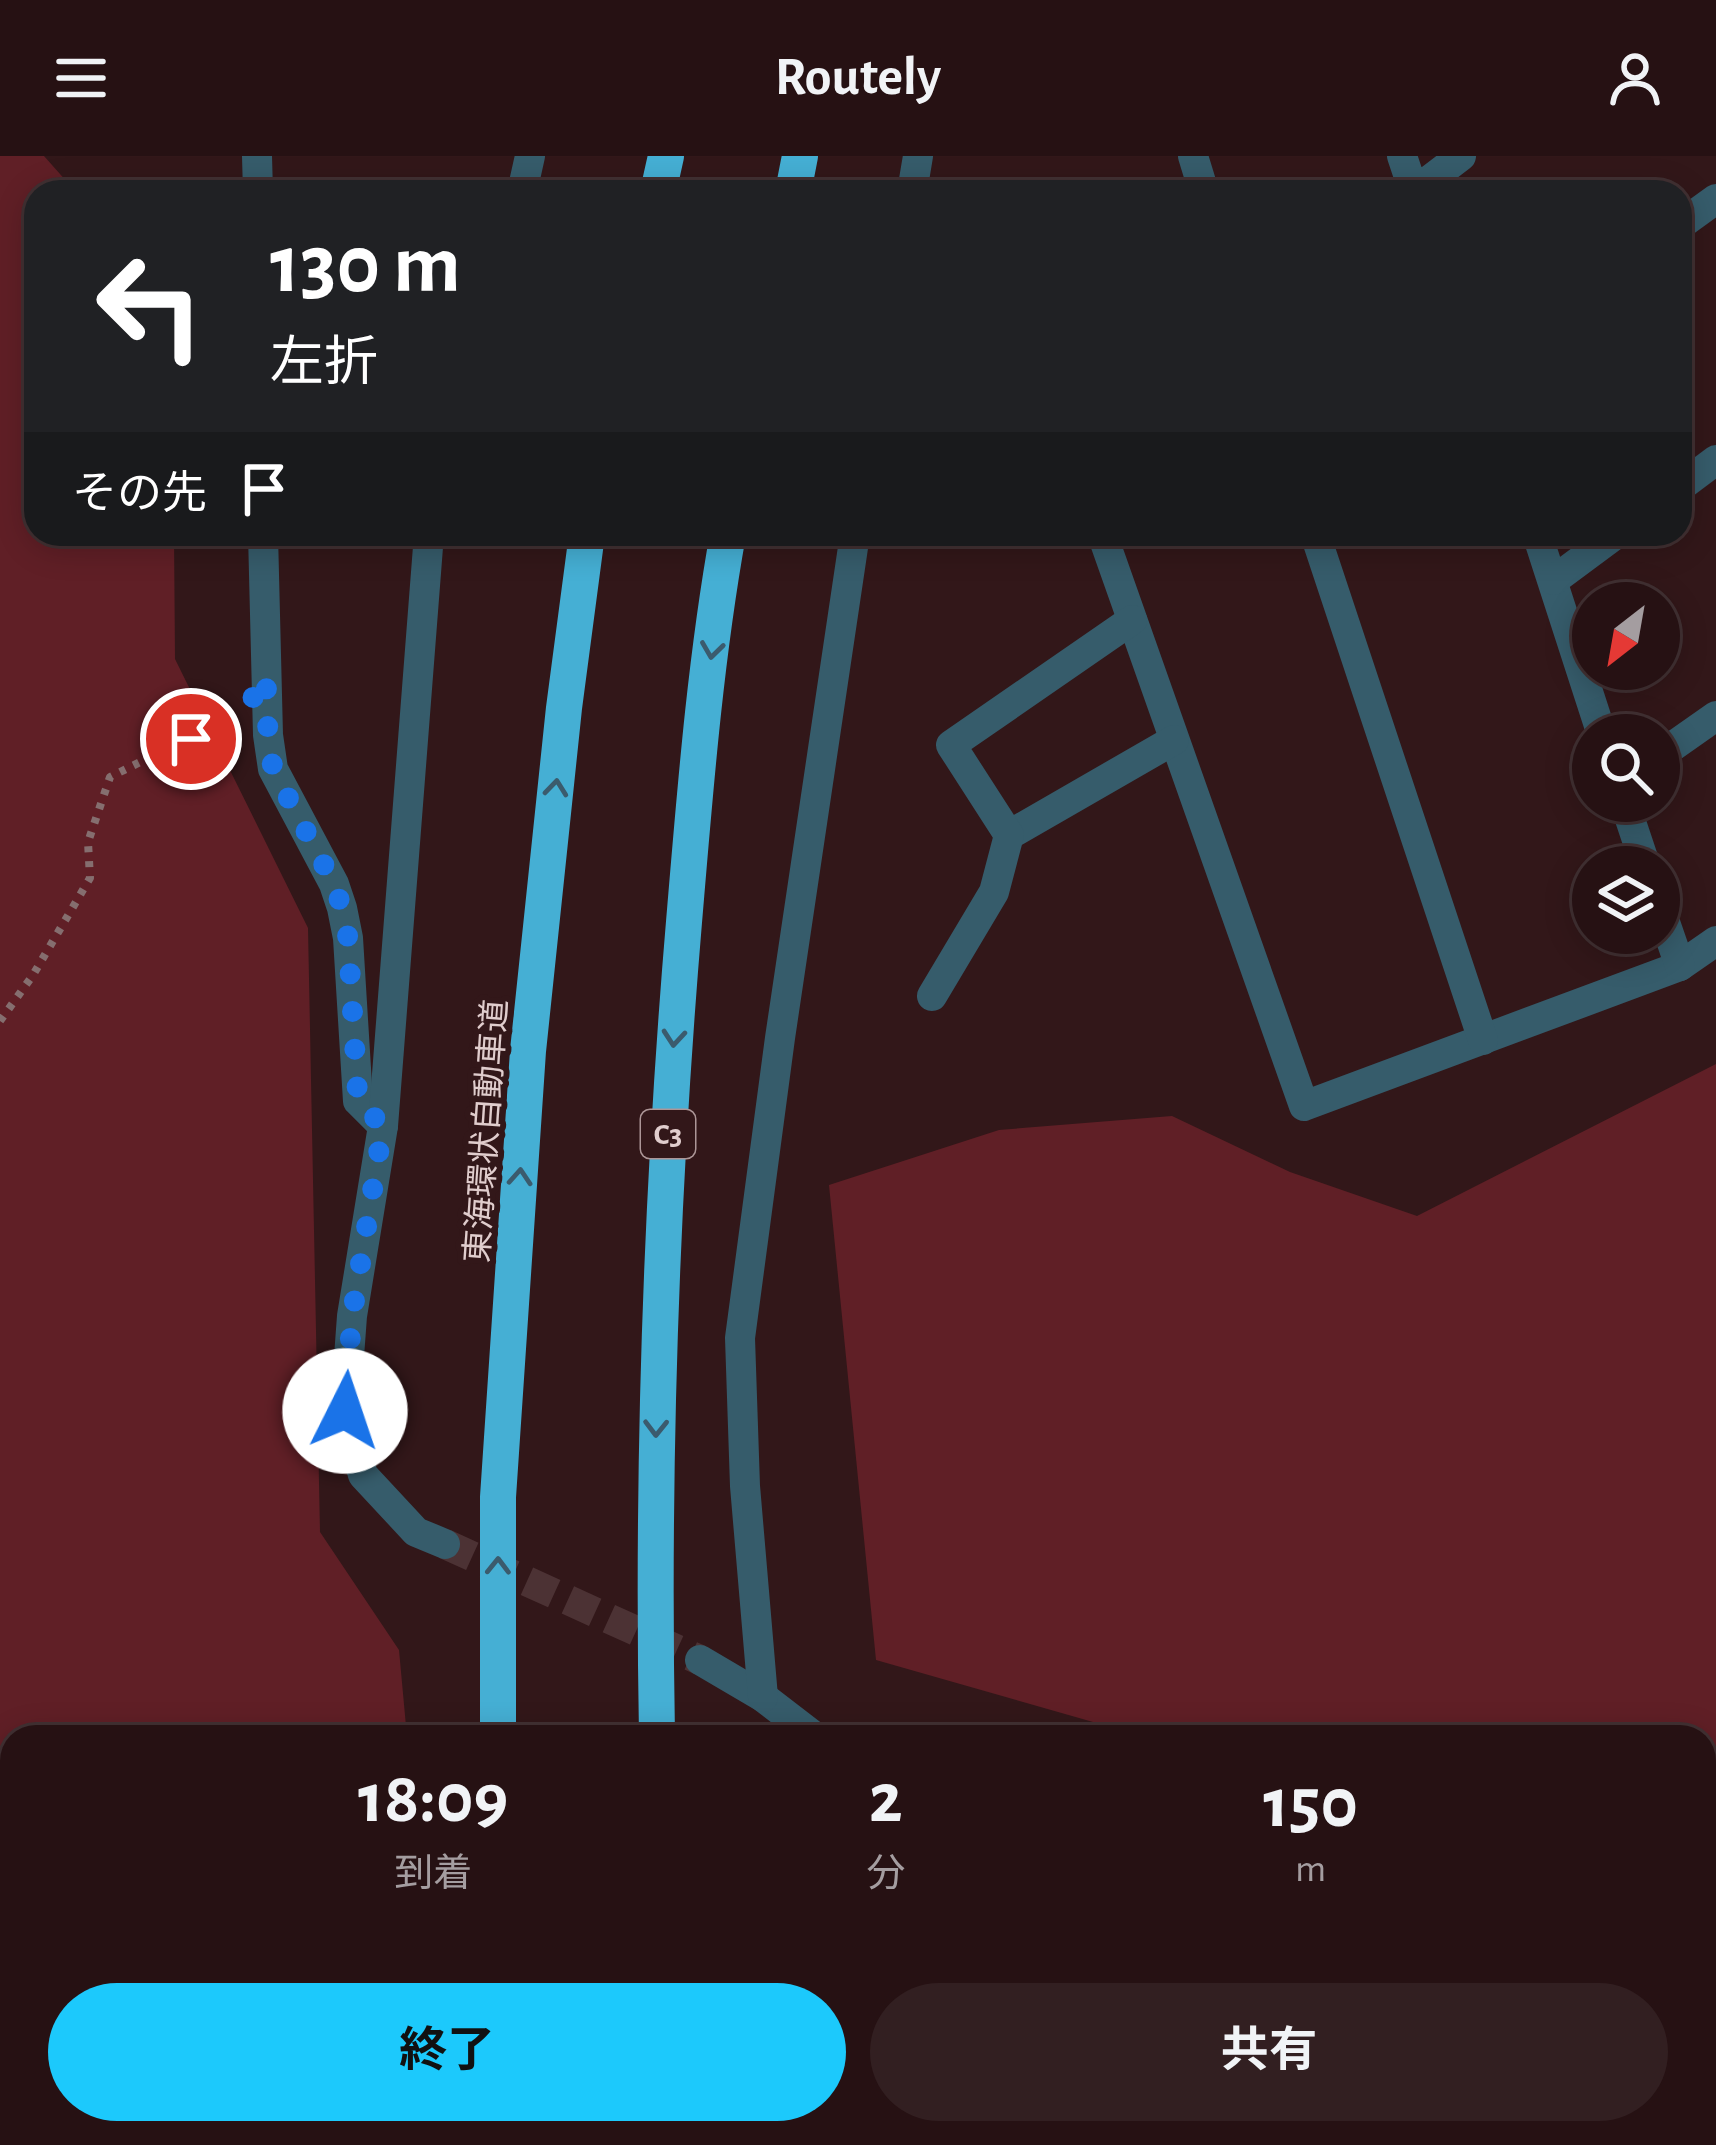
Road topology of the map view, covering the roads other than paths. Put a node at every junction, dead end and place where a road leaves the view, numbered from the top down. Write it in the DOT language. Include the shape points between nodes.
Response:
graph roads {
  1 [pos="1460,156"];
  2 [pos="1429,180"];
  3 [pos="263,546"];
  4 [pos="428,546"];
  5 [pos="585,546"];
  6 [pos="726,546"];
  7 [pos="853,546"];
  8 [pos="1106,546"];
  9 [pos="1319,546"];
  10 [pos="1541,546"];
  11 [pos="1600,546"];
  12 [pos="1554,580"];
  13 [pos="1132,620"];
  14 [pos="1595,714"];
  15 [pos="1716,716"];
  16 [pos="1174,740"];
  17 [pos="1680,741"];
  18 [pos="1010,835"];
  19 [pos="1716,941"];
  20 [pos="1676,954"];
  21 [pos="1680,966"];
  22 [pos="932,996"];
  23 [pos="1483,1040"];
  24 [pos="383,1126"];
  25 [pos="445,1544"];
  26 [pos="700,1660"];
  27 [pos="763,1697"];
  28 [pos="498,1725"];
  29 [pos="657,1725"];
  30 [pos="799,1725"];
  1 -- 2 [label="street"];
  3 -- 24 [label="street" via="273,769 342,908 358,1101"];
  4 -- 24 [label="street"];
  28 -- 5 [label="highway, 東海環状自動車道, one-way" via="498,1497 528,1051"];
  6 -- 29 [label="highway, C3, one-way" via="700,741 671,1079 658,1340"];
  7 -- 27 [label="street" via="740,1338"];
  8 -- 13 [label="street"];
  9 -- 23 [label="street"];
  10 -- 12 [label="street"];
  11 -- 12 [label="street"];
  12 -- 14 [label="street"];
  13 -- 16 [label="street"];
  13 -- 18 [label="street" via="951,745"];
  15 -- 17 [label="street"];
  16 -- 18 [label="street"];
  16 -- 23 [label="street" via="1304,1106"];
  18 -- 22 [label="street" via="994,892"];
  19 -- 21 [label="street"];
  20 -- 21 [label="street"];
  21 -- 23 [label="street"];
  24 -- 25 [label="street" via="345,1411 363,1475 416,1532"];
  26 -- 27 [label="street"];
  27 -- 30 [label="street"];
}
